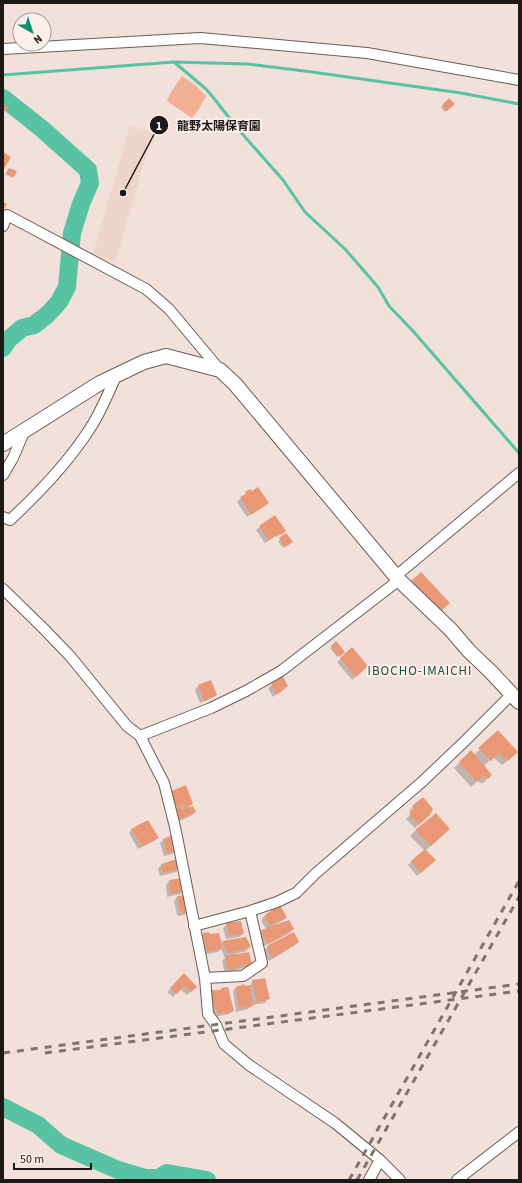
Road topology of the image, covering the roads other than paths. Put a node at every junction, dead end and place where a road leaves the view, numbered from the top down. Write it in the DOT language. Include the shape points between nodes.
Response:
graph roads {
  1 [pos="3,49"];
  2 [pos="519,80"];
  3 [pos="3,226"];
  4 [pos="220,370"];
  5 [pos="116,376"];
  6 [pos="24,432"];
  7 [pos="3,444"];
  8 [pos="519,473"];
  9 [pos="3,475"];
  10 [pos="3,517"];
  11 [pos="397,578"];
  12 [pos="3,589"];
  13 [pos="516,698"];
  14 [pos="140,736"];
  15 [pos="250,911"];
  16 [pos="194,926"];
  17 [pos="205,978"];
  18 [pos="519,1132"];
  19 [pos="380,1160"];
  20 [pos="369,1180"];
  21 [pos="400,1180"];
  22 [pos="457,1180"];
  1 -- 2 [label="street" via="200,38 367,53"];
  3 -- 4 [label="street" via="8,216 146,289 169,309"];
  4 -- 5 [label="street" via="166,356 144,362"];
  4 -- 11 [label="street" via="235,384"];
  5 -- 6 [label="street" via="100,383"];
  5 -- 10 [label="street" via="89,430 67,460 10,520"];
  6 -- 7 [label="street"];
  6 -- 9 [label="street"];
  8 -- 11 [label="street"];
  11 -- 13 [label="street"];
  11 -- 14 [label="street" via="281,671 211,708"];
  12 -- 14 [label="street" via="59,644 127,726"];
  13 -- 15 [label="street" via="296,893"];
  14 -- 16 [label="street" via="164,783"];
  15 -- 16 [label="street"];
  15 -- 17 [label="street" via="262,963 243,976"];
  16 -- 17 [label="street"];
  17 -- 19 [label="street" via="208,1014 224,1044 249,1065 335,1123"];
  18 -- 22 [label="street"];
  19 -- 20 [label="street"];
  19 -- 21 [label="street"];
}
